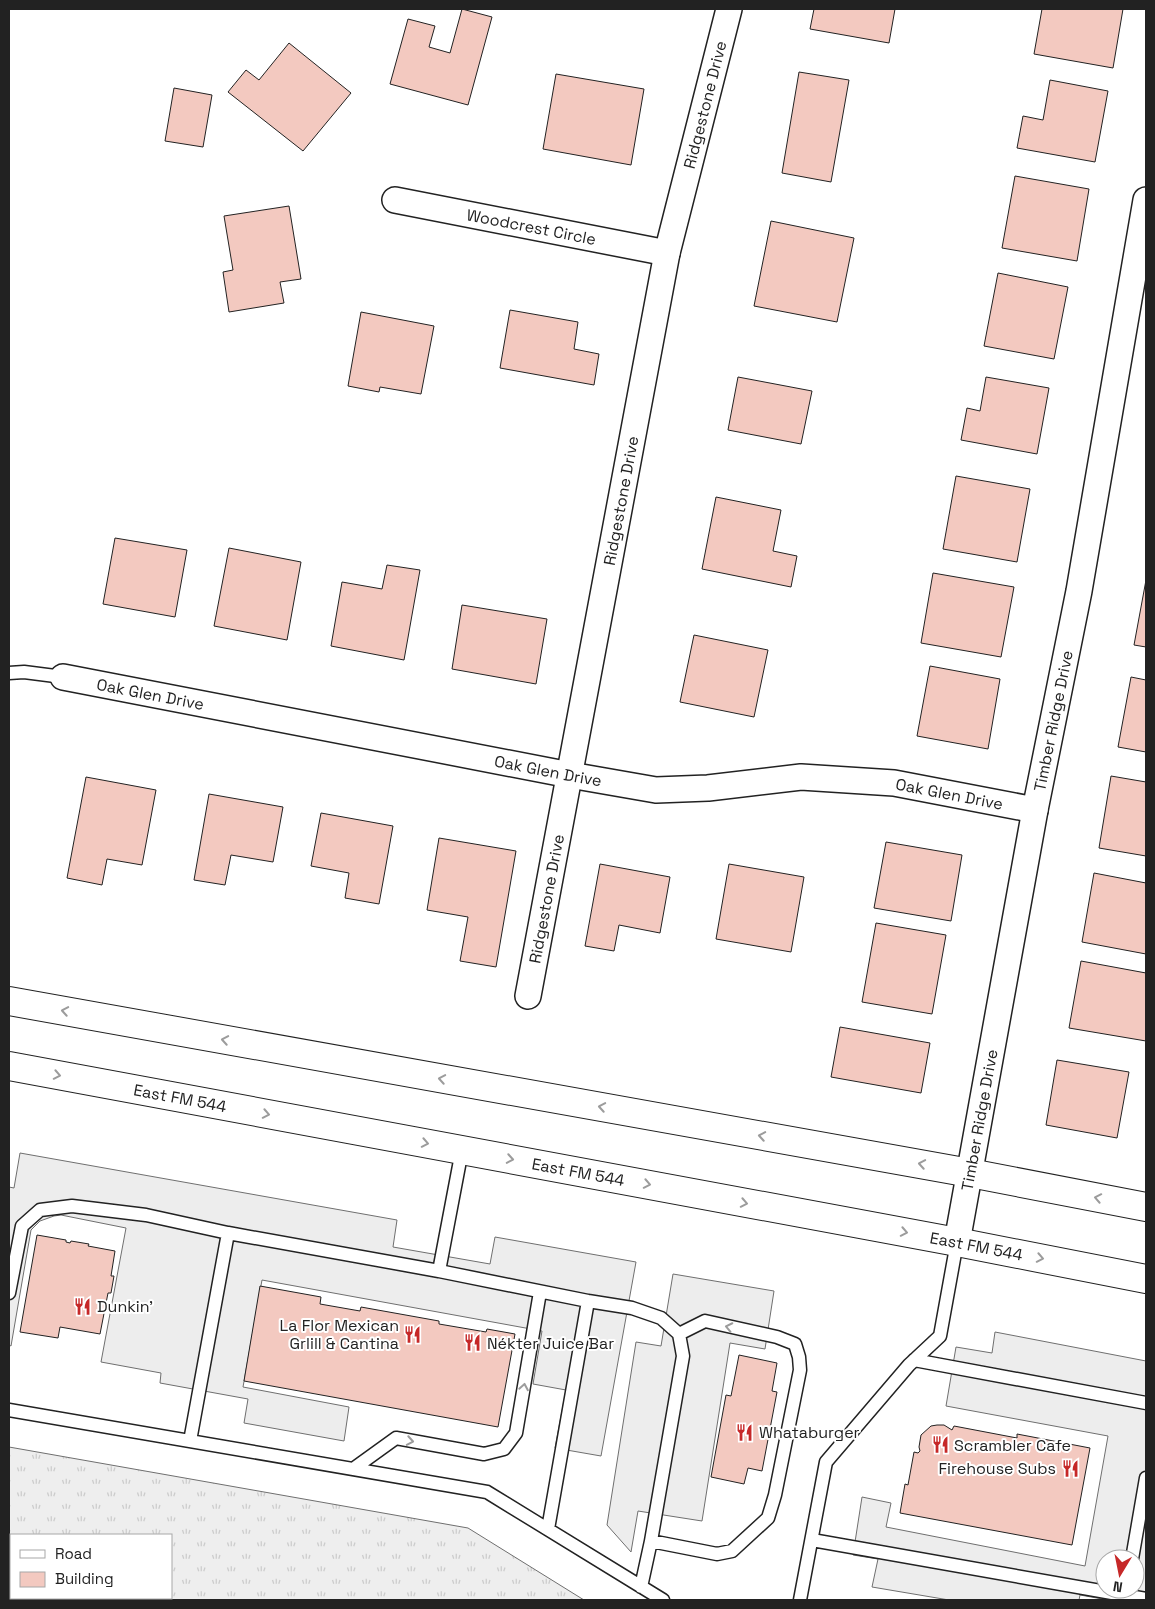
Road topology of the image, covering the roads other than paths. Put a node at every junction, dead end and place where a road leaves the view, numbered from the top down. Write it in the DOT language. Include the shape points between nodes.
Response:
graph roads {
  1 [pos="728,9"];
  2 [pos="395,200"];
  3 [pos="1146,200"];
  4 [pos="667,253"];
  5 [pos="9,674"];
  6 [pos="63,677"];
  7 [pos="570,775"];
  8 [pos="1035,810"];
  9 [pos="528,996"];
  10 [pos="9,1001"];
  11 [pos="9,1066"];
  12 [pos="462,1150"];
  13 [pos="970,1173"];
  14 [pos="1146,1207"];
  15 [pos="228,1233"];
  16 [pos="957,1242"];
  17 [pos="439,1271"];
  18 [pos="1146,1279"];
  19 [pos="540,1292"];
  20 [pos="9,1293"];
  21 [pos="588,1301"];
  22 [pos="679,1334"];
  23 [pos="914,1360"];
  24 [pos="1146,1403"];
  25 [pos="9,1410"];
  26 [pos="190,1441"];
  27 [pos="353,1469"];
  28 [pos="1146,1478"];
  29 [pos="548,1529"];
  30 [pos="812,1540"];
  31 [pos="652,1541"];
  32 [pos="1134,1549"];
  33 [pos="641,1587"];
  34 [pos="1095,1590"];
  35 [pos="663,1600"];
  36 [pos="800,1600"];
  1 -- 4 [label="street, Ridgestone Drive"];
  2 -- 4 [label="street, Woodcrest Circle"];
  3 -- 8 [label="street, Timber Ridge Drive" via="1079,591"];
  4 -- 7 [label="street, Ridgestone Drive"];
  5 -- 6 [label="lane" via="24,672"];
  6 -- 7 [label="street, Oak Glen Drive"];
  7 -- 8 [label="street, Oak Glen Drive" via="656,790 801,778 894,784"];
  7 -- 9 [label="street, Ridgestone Drive"];
  8 -- 13 [label="street, Timber Ridge Drive"];
  13 -- 10 [label="main road, one-way"];
  11 -- 12 [label="main road, East FM 544, one-way"];
  12 -- 16 [label="main road, East FM 544, one-way"];
  12 -- 17 [label="lane"];
  14 -- 13 [label="main road, one-way"];
  13 -- 16 [label="street, Timber Ridge Drive"];
  15 -- 17 [label="lane"];
  15 -- 20 [label="lane" via="146,1215 72,1206 40,1210 22,1226"];
  15 -- 26 [label="lane"];
  16 -- 18 [label="main road, East FM 544, one-way"];
  16 -- 23 [label="lane" via="940,1336"];
  17 -- 19 [label="lane"];
  19 -- 21 [label="lane"];
  27 -- 19 [label="lane, one-way" via="396,1438 484,1454 504,1448 516,1433"];
  21 -- 22 [label="lane" via="632,1308 661,1318"];
  21 -- 29 [label="lane"];
  22 -- 31 [label="lane" via="683,1356"];
  31 -- 22 [label="lane, one-way" via="725,1554 737,1548 768,1518 800,1370 795,1344 777,1337 705,1322"];
  23 -- 24 [label="lane"];
  23 -- 30 [label="lane" via="826,1462"];
  25 -- 26 [label="lane"];
  26 -- 27 [label="lane"];
  27 -- 29 [label="lane" via="487,1492"];
  28 -- 32 [label="lane"];
  29 -- 33 [label="lane"];
  30 -- 34 [label="lane"];
  30 -- 36 [label="lane"];
  31 -- 33 [label="lane"];
  33 -- 35 [label="lane"];
}
